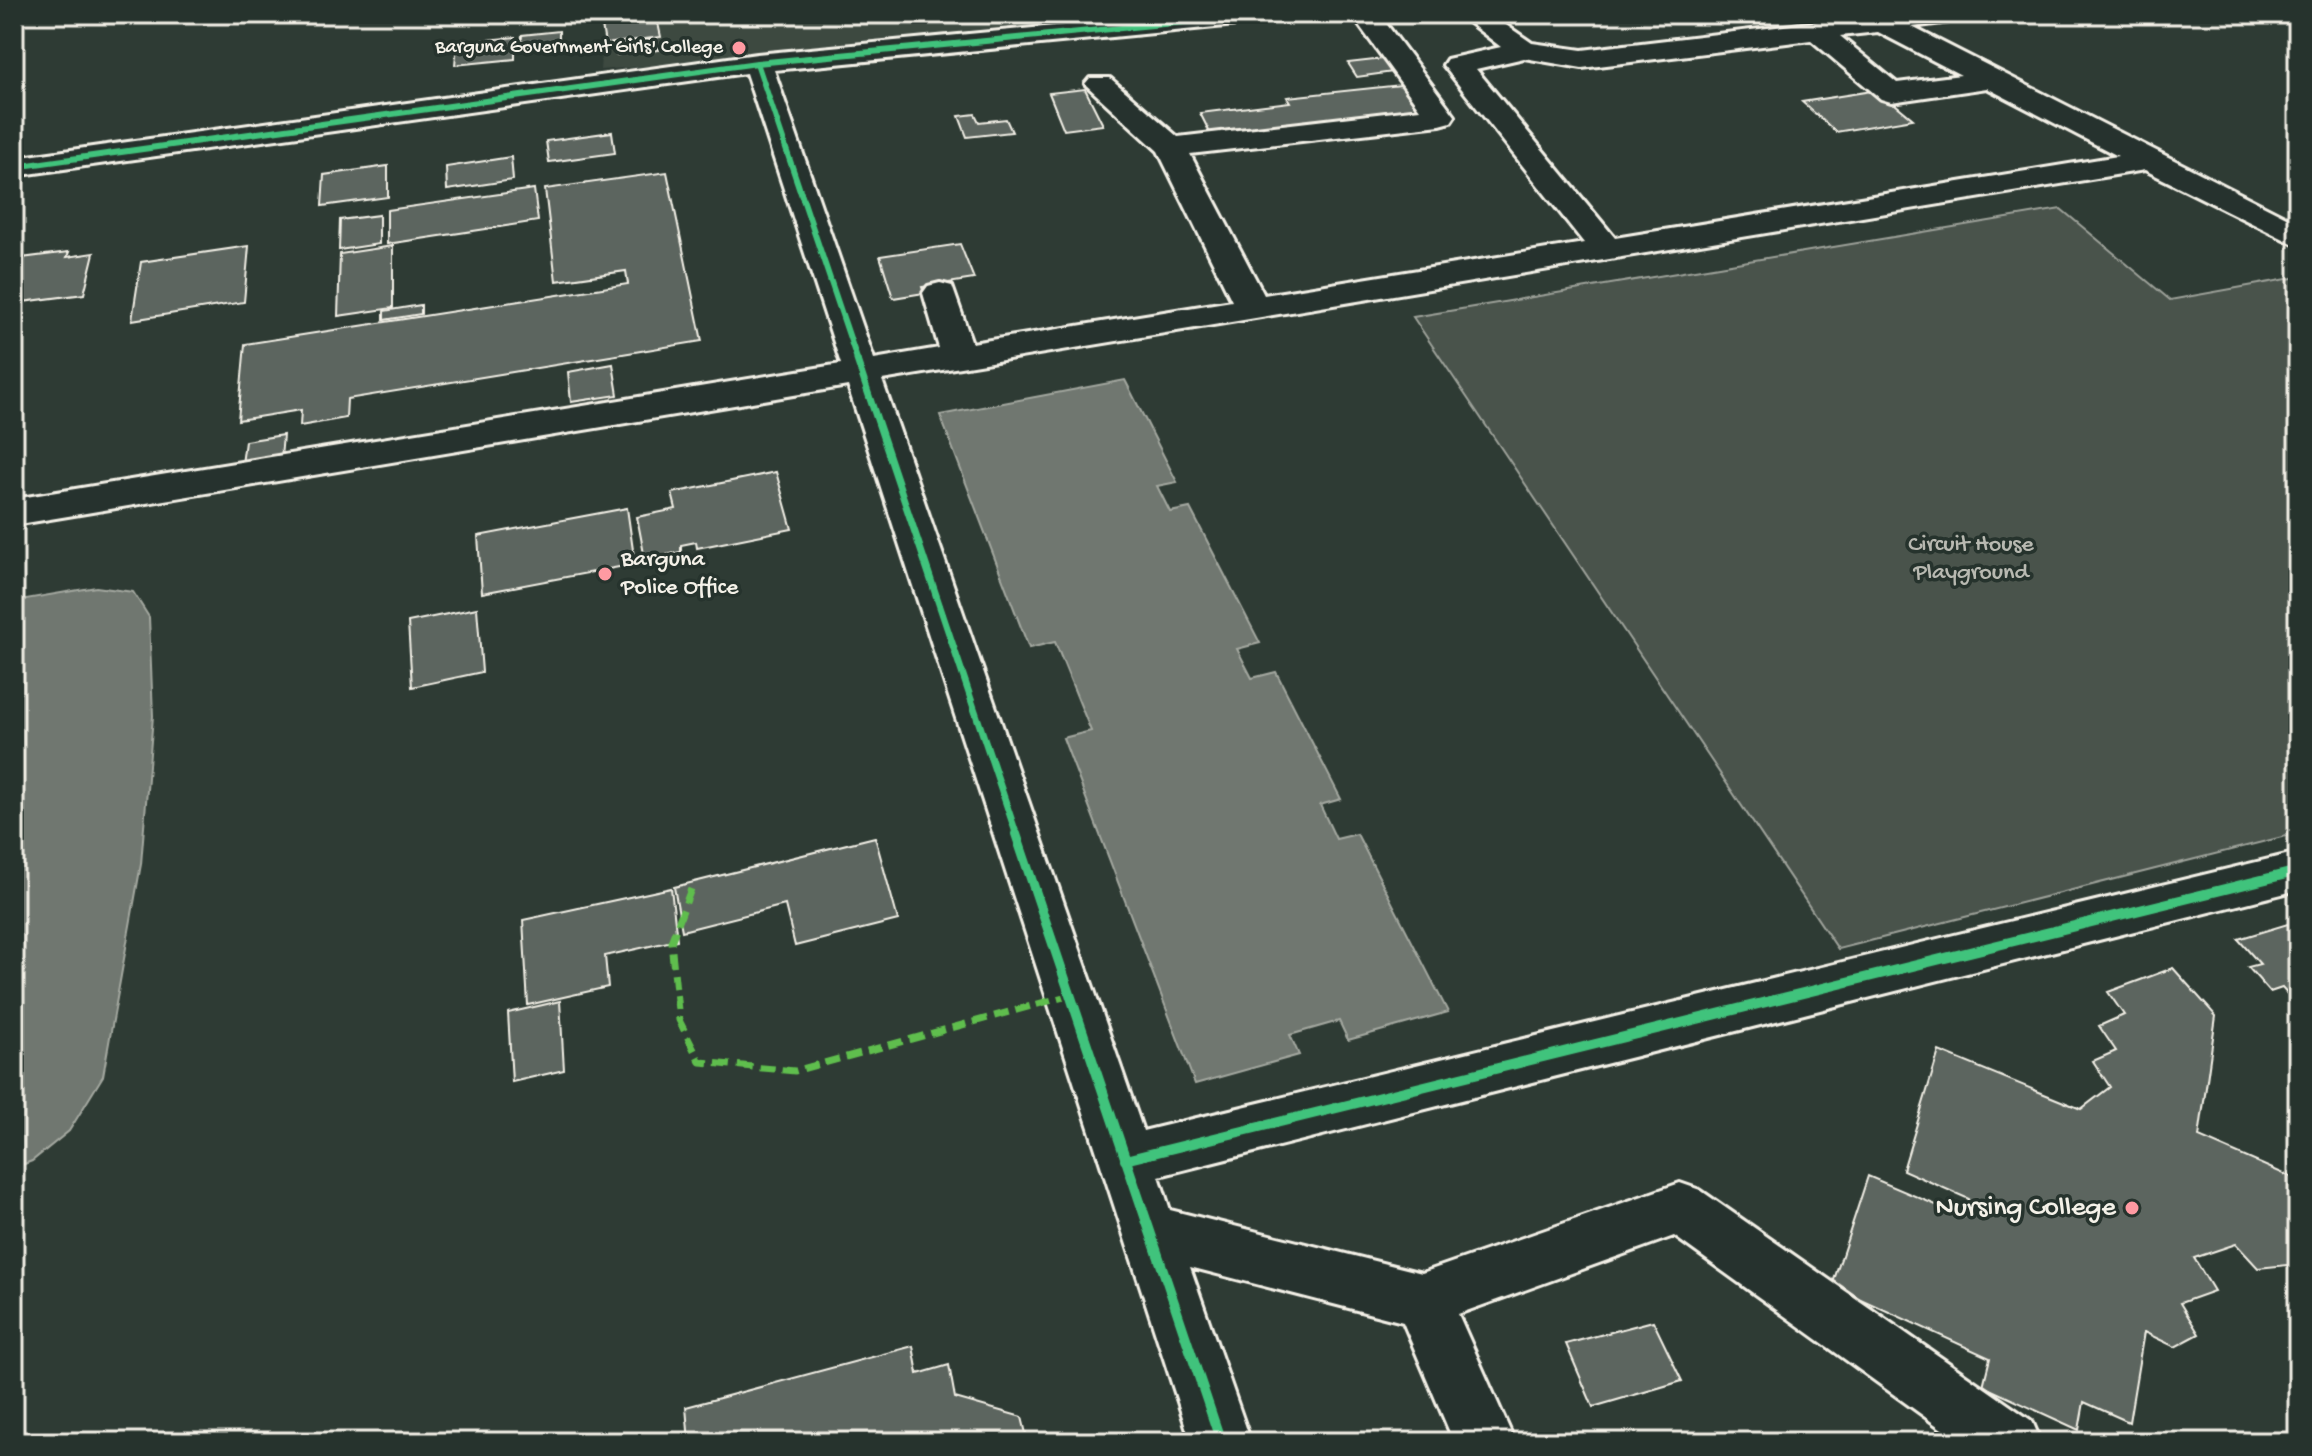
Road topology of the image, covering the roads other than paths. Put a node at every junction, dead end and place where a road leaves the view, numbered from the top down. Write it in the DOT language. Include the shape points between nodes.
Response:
graph roads {
  1 [pos="1267,14"];
  2 [pos="1365,14"];
  3 [pos="1472,14"];
  4 [pos="1955,14"];
  5 [pos="1882,23"];
  6 [pos="1821,25"];
  7 [pos="1524,50"];
  8 [pos="757,63"];
  9 [pos="1992,79"];
  10 [pos="1100,84"];
  11 [pos="1171,147"];
  12 [pos="2150,160"];
  13 [pos="14,167"];
  14 [pos="2298,236"];
  15 [pos="1608,251"];
  16 [pos="940,293"];
  17 [pos="1253,308"];
  18 [pos="958,355"];
  19 [pos="861,371"];
  20 [pos="14,512"];
  21 [pos="2298,871"];
  22 [pos="1125,1160"];
  23 [pos="1149,1230"];
  24 [pos="1422,1300"];
  25 [pos="1221,1442"];
  26 [pos="1485,1442"];
  27 [pos="2011,1442"];
  1 -- 8 [label="street"];
  2 -- 11 [label="street" via="1440,116"];
  3 -- 7 [label="street"];
  4 -- 5 [label="street"];
  5 -- 6 [label="street"];
  5 -- 9 [label="street"];
  6 -- 7 [label="street" via="1582,59"];
  6 -- 9 [label="street" via="1891,93"];
  7 -- 15 [label="street" via="1457,65"];
  8 -- 13 [label="street"];
  8 -- 19 [label="street"];
  9 -- 12 [label="street"];
  10 -- 11 [label="street"];
  11 -- 17 [label="street"];
  12 -- 14 [label="street"];
  12 -- 15 [label="street"];
  15 -- 17 [label="street"];
  16 -- 18 [label="street"];
  17 -- 18 [label="street"];
  18 -- 19 [label="street"];
  19 -- 20 [label="street"];
  19 -- 22 [label="street"];
  21 -- 22 [label="street"];
  22 -- 23 [label="street"];
  23 -- 24 [label="street"];
  23 -- 25 [label="street"];
  24 -- 26 [label="street"];
  24 -- 27 [label="street" via="1680,1208"];
}
